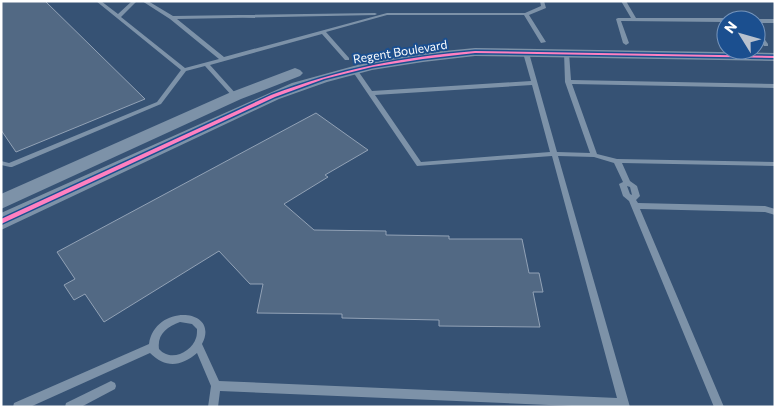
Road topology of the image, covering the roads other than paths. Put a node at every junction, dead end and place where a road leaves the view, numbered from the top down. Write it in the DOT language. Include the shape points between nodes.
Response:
graph roads {
  1 [pos="98,1"];
  2 [pos="135,1"];
  3 [pos="144,1"];
  4 [pos="542,1"];
  5 [pos="623,1"];
  6 [pos="387,14"];
  7 [pos="526,14"];
  8 [pos="118,17"];
  9 [pos="172,18"];
  10 [pos="634,19"];
  11 [pos="716,20"];
  12 [pos="322,32"];
  13 [pos="543,42"];
  14 [pos="626,43"];
  15 [pos="716,44"];
  16 [pos="768,48"];
  17 [pos="526,53"];
  18 [pos="566,53"];
  19 [pos="224,59"];
  20 [pos="206,64"];
  21 [pos="350,64"];
  22 [pos="184,70"];
  23 [pos="568,82"];
  24 [pos="535,83"];
  25 [pos="775,86"];
  26 [pos="371,93"];
  27 [pos="235,96"];
  28 [pos="554,154"];
  29 [pos="594,155"];
  30 [pos="617,162"];
  31 [pos="1,163"];
  32 [pos="775,164"];
  33 [pos="1,202"];
  34 [pos="634,202"];
  35 [pos="775,212"];
  36 [pos="1,222"];
  37 [pos="198,345"];
  38 [pos="154,347"];
  39 [pos="111,386"];
  40 [pos="216,386"];
  41 [pos="625,405"];
  42 [pos="18,407"];
  43 [pos="70,407"];
  44 [pos="213,407"];
  45 [pos="718,407"];
  1 -- 8 [label="lane"];
  2 -- 8 [label="lane"];
  3 -- 9 [label="lane"];
  4 -- 7 [label="lane" via="544,7"];
  5 -- 10 [label="lane"];
  6 -- 7 [label="lane"];
  6 -- 9 [label="lane"];
  6 -- 12 [label="lane"];
  7 -- 13 [label="lane"];
  8 -- 22 [label="lane"];
  9 -- 19 [label="lane"];
  10 -- 11 [label="lane"];
  10 -- 14 [label="lane" via="618,19"];
  12 -- 19 [label="lane"];
  12 -- 21 [label="lane"];
  13 -- 14 [label="street, Regent Boulevard"];
  13 -- 21 [label="street, Regent Boulevard" via="453,42 378,52"];
  14 -- 15 [label="street, Regent Boulevard"];
  16 -- 18 [label="street, Regent Boulevard"];
  17 -- 18 [label="street, Regent Boulevard"];
  17 -- 21 [label="street, Regent Boulevard" via="475,52"];
  17 -- 24 [label="lane"];
  18 -- 23 [label="lane"];
  19 -- 20 [label="lane"];
  20 -- 22 [label="lane"];
  20 -- 27 [label="lane"];
  21 -- 26 [label="lane"];
  21 -- 27 [label="street, Regent Boulevard" via="295,73"];
  21 -- 36 [label="street, Regent Boulevard" via="273,96"];
  22 -- 31 [label="lane" via="159,103 10,164"];
  23 -- 25 [label="lane"];
  23 -- 29 [label="lane"];
  24 -- 26 [label="lane"];
  24 -- 28 [label="lane"];
  26 -- 28 [label="lane" via="419,164"];
  27 -- 33 [label="street, Regent Boulevard"];
  28 -- 29 [label="lane"];
  28 -- 41 [label="lane"];
  29 -- 30 [label="lane"];
  30 -- 32 [label="lane"];
  30 -- 34 [label="lane" via="627,183 623,184 627,196"];
  34 -- 35 [label="lane"];
  34 -- 45 [label="lane"];
  37 -- 38 [label="lane" via="186,356 171,360 158,356"];
  37 -- 38 [label="lane" via="202,338 200,324 180,318 158,331"];
  37 -- 40 [label="lane"];
  38 -- 42 [label="lane"];
  39 -- 43 [label="lane"];
  40 -- 41 [label="lane"];
  40 -- 44 [label="lane"];
}
